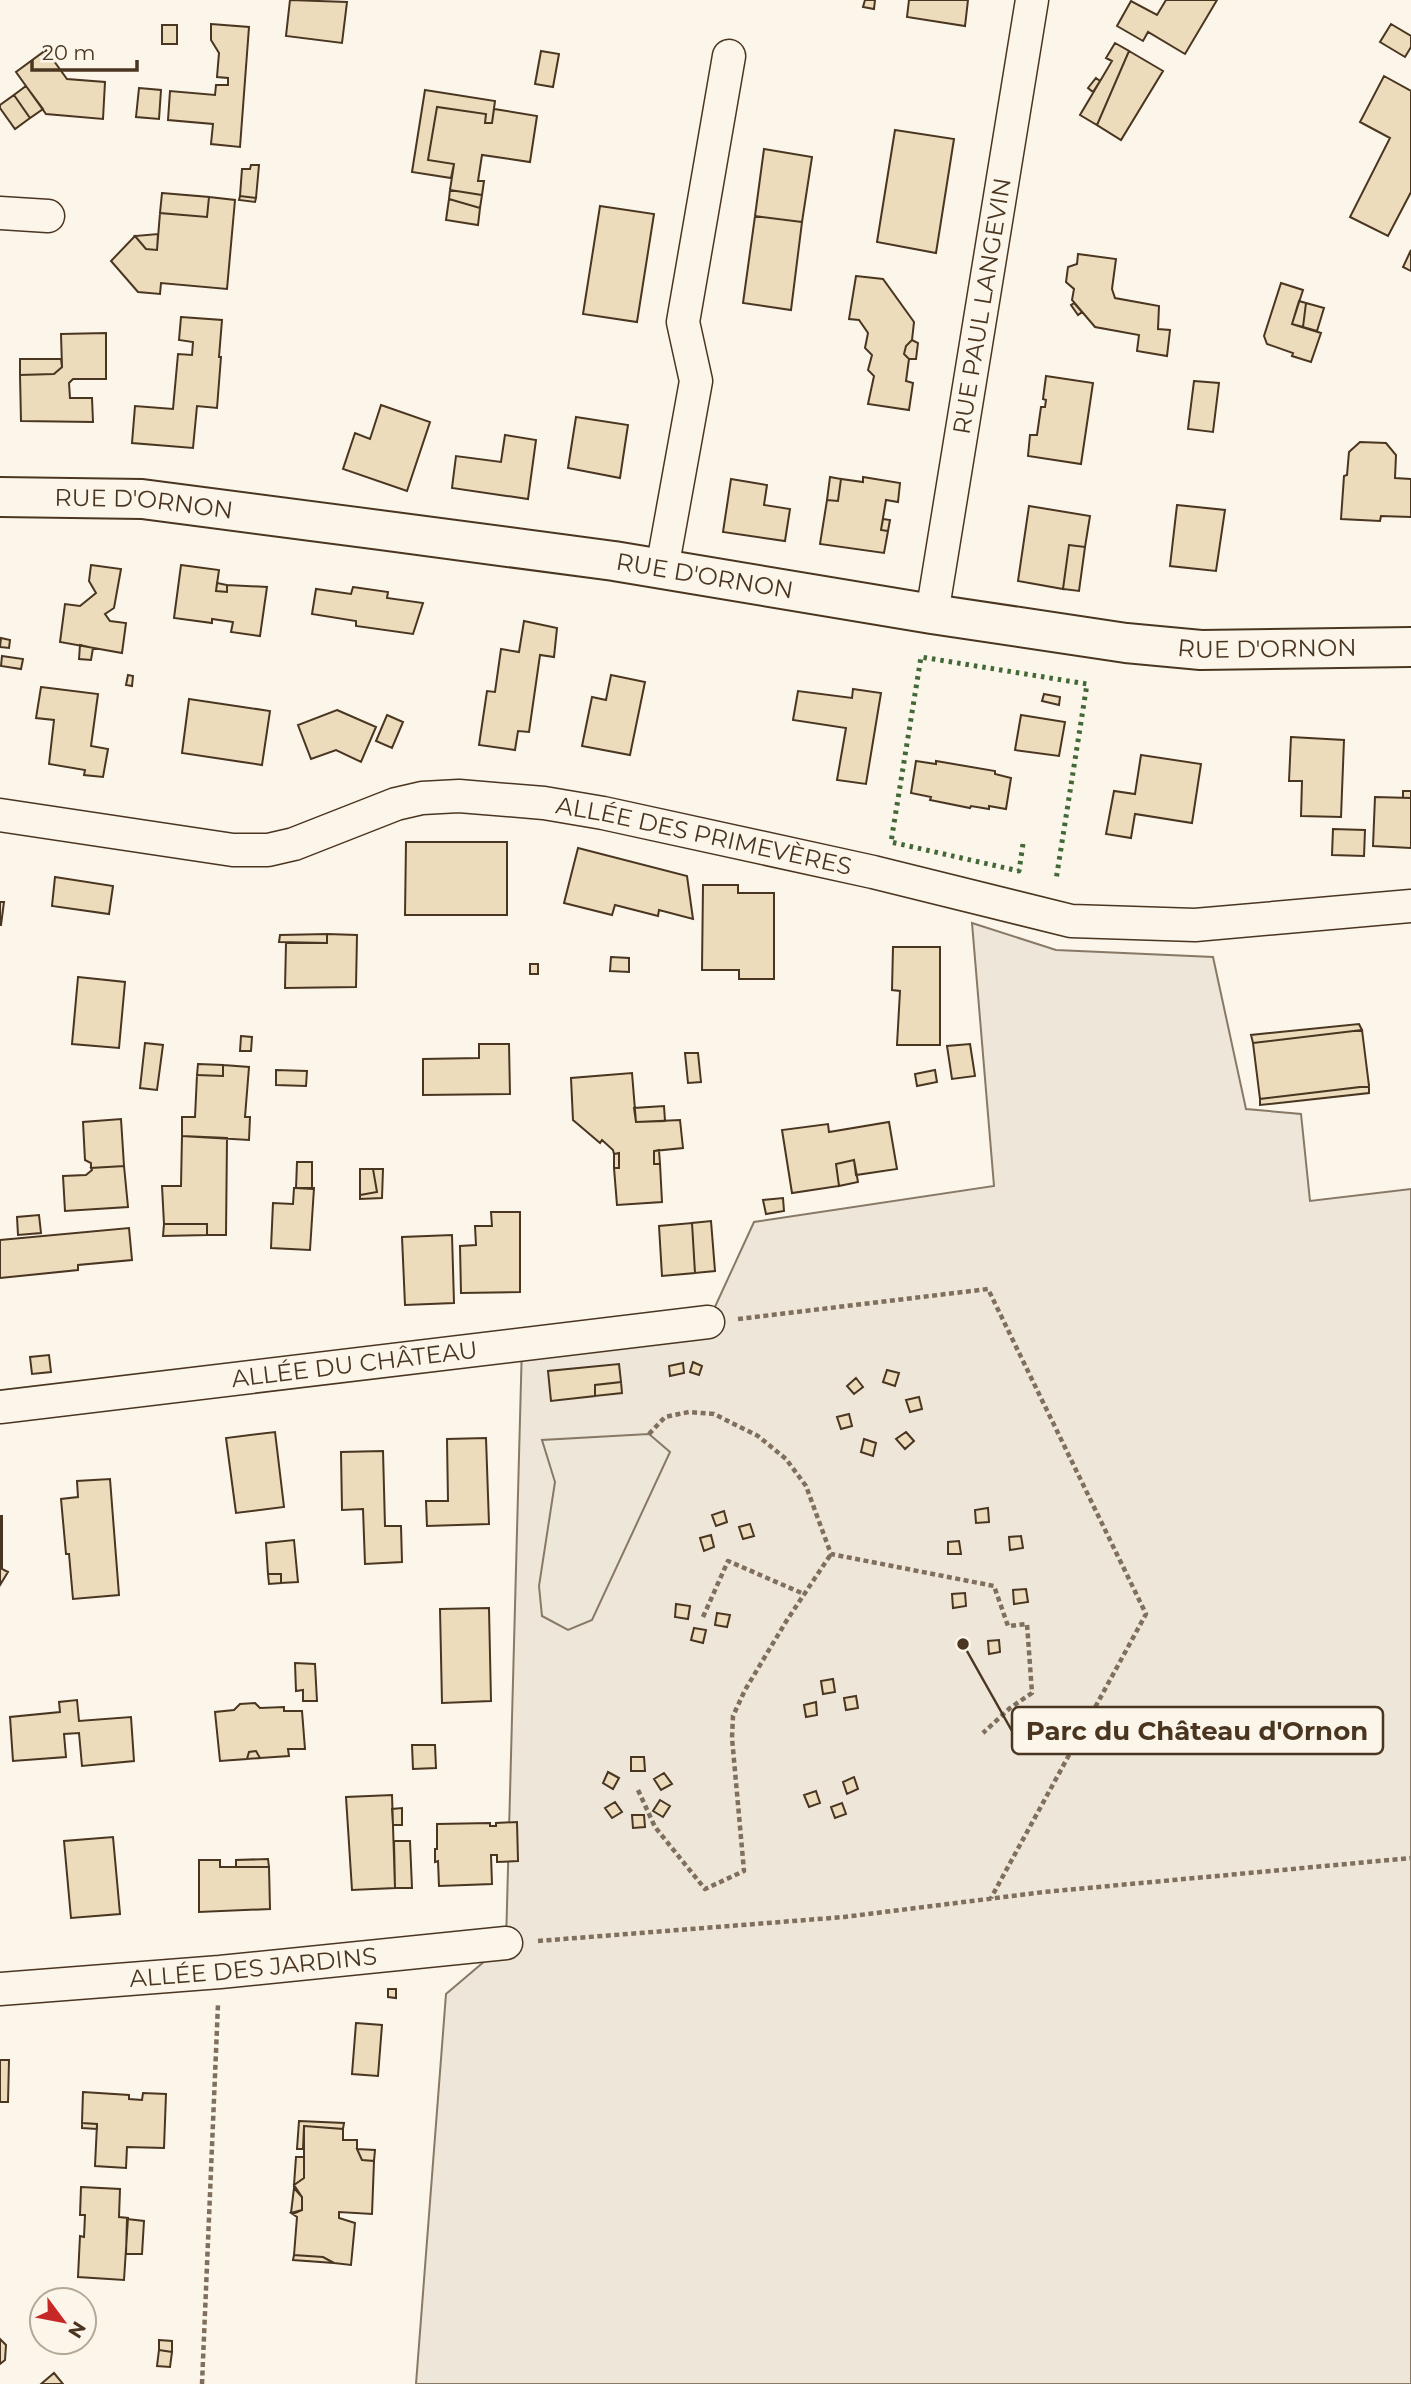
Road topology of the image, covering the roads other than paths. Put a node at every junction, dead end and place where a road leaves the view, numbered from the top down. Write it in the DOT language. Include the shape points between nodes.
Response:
graph roads {
  1 [pos="1031,0"];
  2 [pos="729,55"];
  3 [pos="0,213"];
  4 [pos="48,216"];
  5 [pos="0,497"];
  6 [pos="662,569"];
  7 [pos="932,614"];
  8 [pos="1411,647"];
  9 [pos="0,815"];
  10 [pos="1411,906"];
  11 [pos="708,1322"];
  12 [pos="0,1407"];
  13 [pos="506,1944"];
  14 [pos="0,1989"];
  1 -- 7 [label="street, RUE PAUL LANGEVIN"];
  2 -- 6 [label="street" via="683,322 696,382"];
  3 -- 4 [label="street"];
  5 -- 6 [label="street, RUE D'ORNON" via="142,499"];
  6 -- 7 [label="street, RUE D'ORNON"];
  7 -- 8 [label="street, RUE D'ORNON" via="1188,649"];
  9 -- 10 [label="street, ALLÉE DES PRIMEVÈRES" via="233,850 268,850 396,804 459,796 603,813 1071,921 1195,925"];
  11 -- 12 [label="street, ALLÉE DU CHÂTEAU"];
  13 -- 14 [label="street, ALLÉE DES JARDINS"];
}
